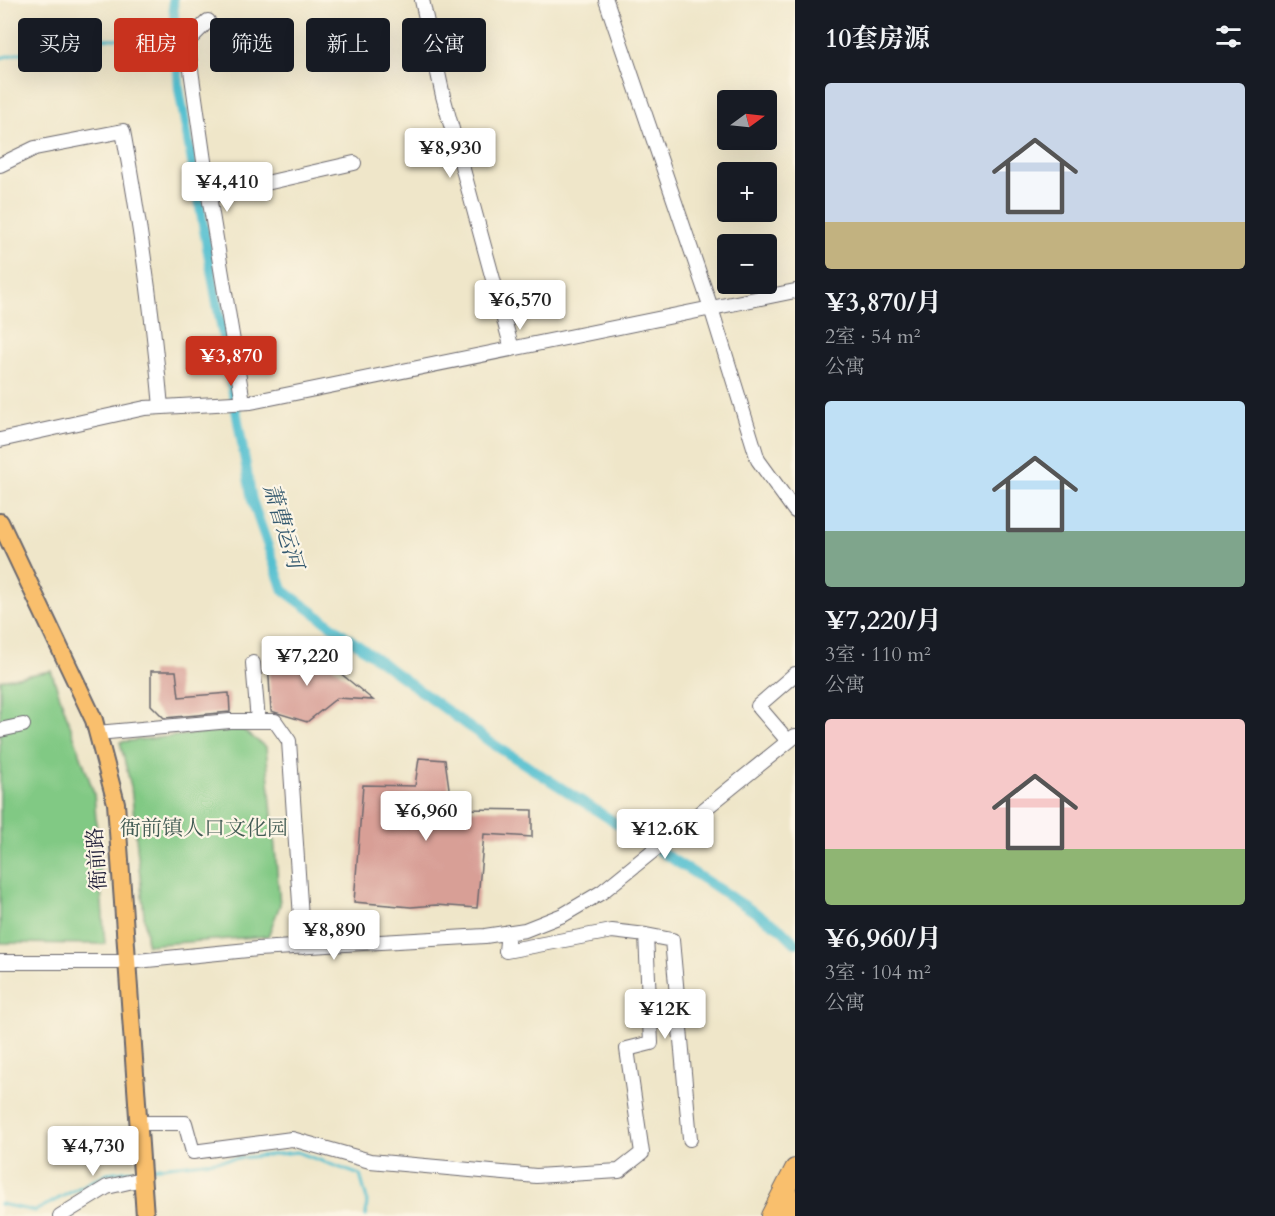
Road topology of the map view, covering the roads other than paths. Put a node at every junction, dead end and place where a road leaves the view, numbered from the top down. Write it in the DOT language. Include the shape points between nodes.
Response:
graph roads {
  1 [pos="422,0"];
  2 [pos="606,0"];
  3 [pos="208,21"];
  4 [pos="354,163"];
  5 [pos="0,165"];
  6 [pos="209,196"];
  7 [pos="795,291"];
  8 [pos="711,308"];
  9 [pos="512,349"];
  10 [pos="247,402"];
  11 [pos="161,407"];
  12 [pos="0,440"];
  13 [pos="795,511"];
  14 [pos="0,522"];
  15 [pos="254,663"];
  16 [pos="795,674"];
  17 [pos="258,721"];
  18 [pos="22,725"];
  19 [pos="0,730"];
  20 [pos="97,733"];
  21 [pos="792,739"];
  22 [pos="508,932"];
  23 [pos="646,935"];
  24 [pos="303,946"];
  25 [pos="0,962"];
  26 [pos="127,962"];
  27 [pos="138,1123"];
  28 [pos="690,1139"];
  29 [pos="795,1169"];
  30 [pos="142,1179"];
  31 [pos="795,1200"];
  32 [pos="60,1216"];
  33 [pos="145,1216"];
  34 [pos="771,1216"];
  35 [pos="787,1216"];
  1 -- 9 [label="street" via="443,96"];
  2 -- 8 [label="street"];
  3 -- 6 [label="street" via="187,42"];
  4 -- 6 [label="street"];
  5 -- 11 [label="street" via="35,148 123,131 153,322"];
  6 -- 10 [label="street"];
  7 -- 8 [label="street"];
  8 -- 9 [label="street"];
  8 -- 13 [label="street" via="758,460"];
  9 -- 10 [label="street"];
  10 -- 11 [label="street"];
  11 -- 12 [label="street"];
  14 -- 20 [label="main road, 衙前路"];
  15 -- 17 [label="street"];
  16 -- 21 [label="street" via="758,706"];
  17 -- 20 [label="street"];
  17 -- 24 [label="street" via="275,721 289,741"];
  18 -- 19 [label="street"];
  20 -- 26 [label="main road, 衙前路" via="116,803"];
  21 -- 22 [label="street" via="602,892 563,915 525,930"];
  22 -- 23 [label="street" via="506,951 612,931"];
  22 -- 24 [label="street"];
  23 -- 27 [label="street" via="651,1043 627,1049 642,1153 620,1171 536,1176 370,1161 291,1139 193,1152 185,1123"];
  23 -- 28 [label="street" via="672,940"];
  24 -- 26 [label="street"];
  25 -- 26 [label="street"];
  26 -- 27 [label="main road, 衙前路"];
  27 -- 30 [label="main road, 衙前路"];
  29 -- 34 [label="highway"];
  30 -- 32 [label="street" via="107,1187"];
  30 -- 33 [label="main road, 衙前路"];
  31 -- 35 [label="highway"];
}
